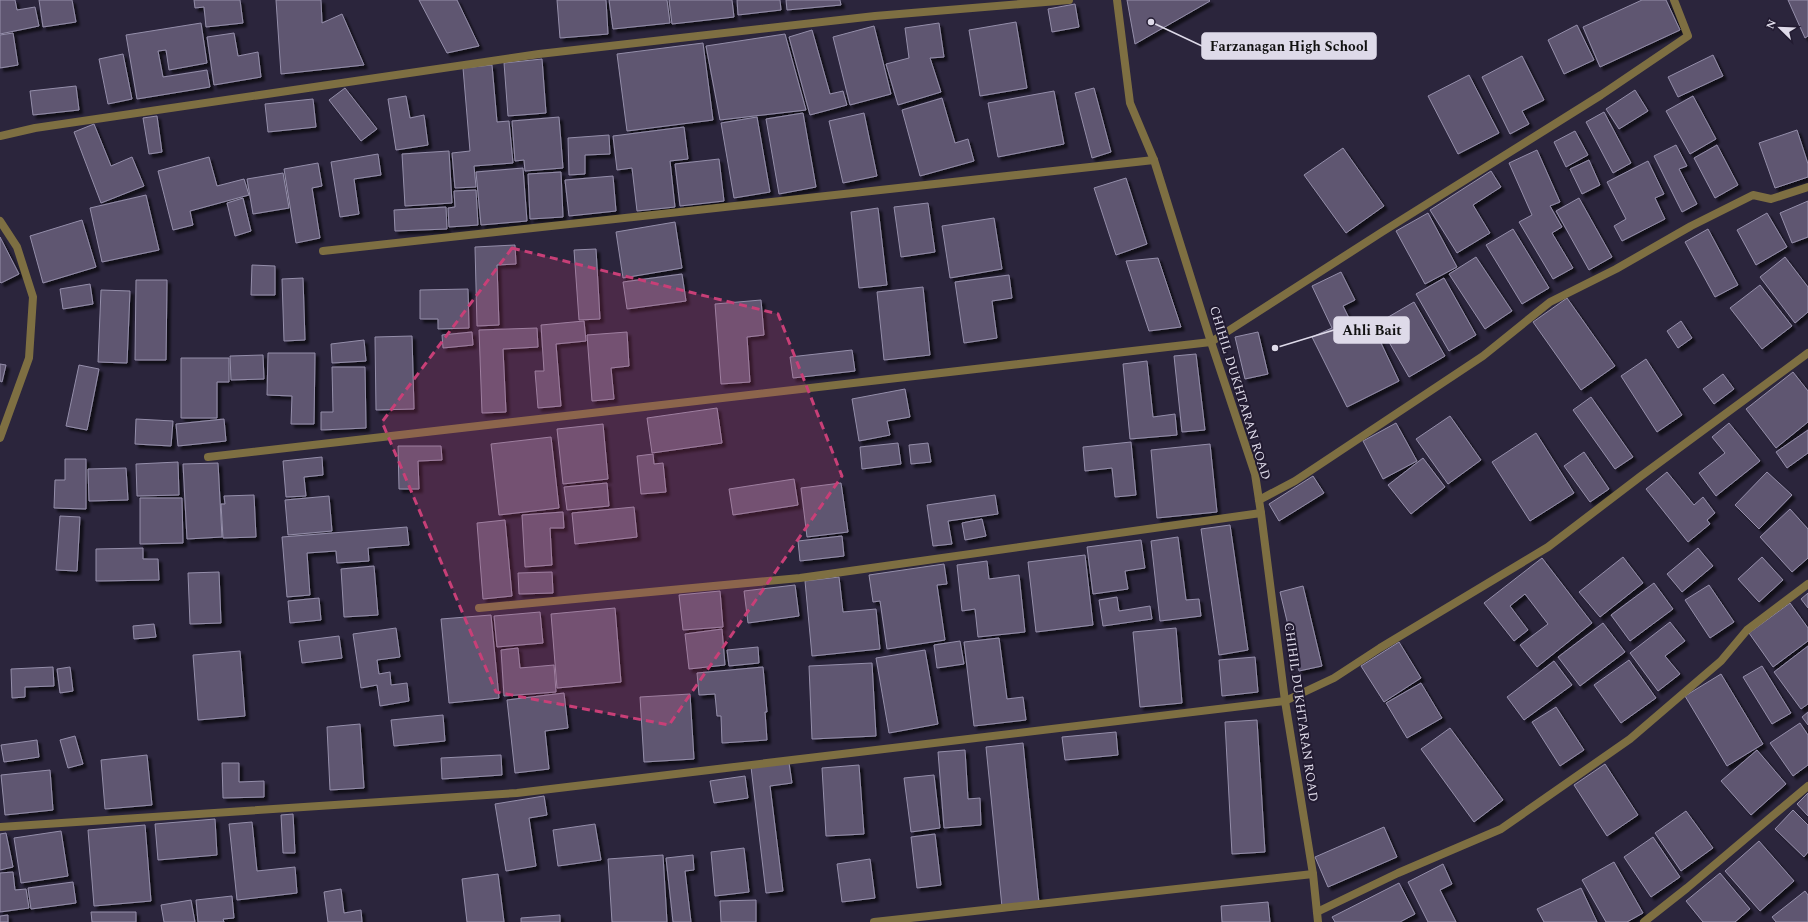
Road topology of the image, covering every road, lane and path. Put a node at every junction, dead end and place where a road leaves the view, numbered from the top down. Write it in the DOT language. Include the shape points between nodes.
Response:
graph roads {
  1 [pos="1068,0"];
  2 [pos="1117,0"];
  3 [pos="1674,0"];
  4 [pos="0,136"];
  5 [pos="1154,160"];
  6 [pos="1808,187"];
  7 [pos="0,221"];
  8 [pos="324,251"];
  9 [pos="1211,342"];
  10 [pos="1808,353"];
  11 [pos="0,438"];
  12 [pos="208,457"];
  13 [pos="1259,500"];
  14 [pos="1261,513"];
  15 [pos="1808,584"];
  16 [pos="479,608"];
  17 [pos="1285,701"];
  18 [pos="1808,786"];
  19 [pos="0,827"];
  20 [pos="1313,874"];
  21 [pos="1317,912"];
  22 [pos="874,922"];
  23 [pos="1318,922"];
  24 [pos="1644,922"];
  1 -- 4 [label="street" via="875,16 539,54 42,127"];
  2 -- 5 [label="street, CHIHIL DUKHTARAN ROAD" via="1130,103"];
  3 -- 9 [label="street" via="1688,36 1601,95"];
  5 -- 8 [label="street"];
  5 -- 9 [label="street, CHIHIL DUKHTARAN ROAD"];
  6 -- 13 [label="street" via="1771,199 1753,194 1550,302 1464,370 1294,481"];
  7 -- 11 [label="street" via="16,247 33,297 29,358"];
  9 -- 12 [label="street"];
  9 -- 13 [label="street, CHIHIL DUKHTARAN ROAD" via="1255,474"];
  10 -- 17 [label="street" via="1548,547 1334,678"];
  13 -- 14 [label="street, CHIHIL DUKHTARAN ROAD"];
  14 -- 16 [label="street" via="800,578"];
  14 -- 17 [label="street, CHIHIL DUKHTARAN ROAD"];
  15 -- 21 [label="street" via="1747,630 1721,660 1630,739 1501,829 1398,873"];
  17 -- 19 [label="street" via="517,793"];
  17 -- 20 [label="street, CHIHIL DUKHTARAN ROAD"];
  18 -- 24 [label="street"];
  20 -- 21 [label="street, CHIHIL DUKHTARAN ROAD"];
  20 -- 22 [label="street"];
  21 -- 23 [label="street, CHIHIL DUKHTARAN ROAD"];
}
